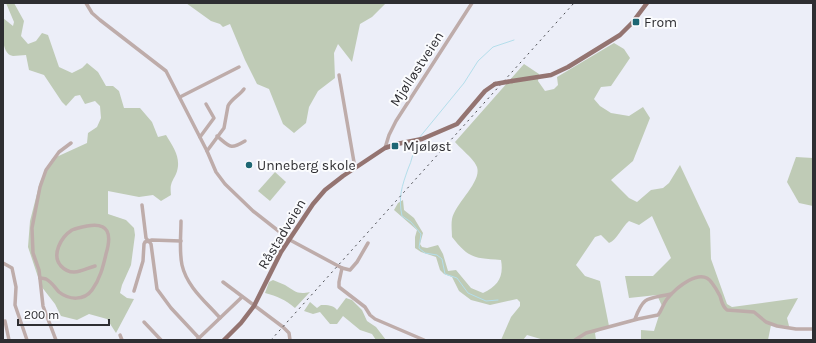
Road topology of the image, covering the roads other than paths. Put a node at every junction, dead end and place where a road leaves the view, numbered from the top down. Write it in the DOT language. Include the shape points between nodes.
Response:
graph roads {
  1 [pos="86,3"];
  2 [pos="472,3"];
  3 [pos="647,3"];
  4 [pos="239,67"];
  5 [pos="339,75"];
  6 [pos="244,89"];
  7 [pos="180,97"];
  8 [pos="206,104"];
  9 [pos="217,136"];
  10 [pos="200,137"];
  11 [pos="245,141"];
  12 [pos="71,143"];
  13 [pos="385,148"];
  14 [pos="207,151"];
  15 [pos="355,168"];
  16 [pos="142,205"];
  17 [pos="181,221"];
  18 [pos="290,240"];
  19 [pos="148,241"];
  20 [pos="181,241"];
  21 [pos="368,243"];
  22 [pos="3,262"];
  23 [pos="95,266"];
  24 [pos="342,268"];
  25 [pos="40,278"];
  26 [pos="223,282"];
  27 [pos="134,291"];
  28 [pos="671,294"];
  29 [pos="242,297"];
  30 [pos="254,306"];
  31 [pos="220,318"];
  32 [pos="635,319"];
  33 [pos="5,321"];
  34 [pos="144,322"];
  35 [pos="813,329"];
  36 [pos="120,335"];
  37 [pos="198,339"];
  38 [pos="9,340"];
  39 [pos="27,340"];
  40 [pos="56,340"];
  41 [pos="122,340"];
  42 [pos="161,340"];
  43 [pos="224,340"];
  44 [pos="290,340"];
  45 [pos="424,340"];
  46 [pos="575,340"];
  1 -- 7 [label="street" via="100,20 166,71"];
  2 -- 13 [label="street, Mjølløstveien" via="396,121"];
  3 -- 13 [label="main road, Råstadveien, bridge" via="632,24 620,35 568,67 551,75 495,84 485,91 457,124 422,139"];
  4 -- 7 [label="street"];
  5 -- 15 [label="street"];
  6 -- 9 [label="street" via="229,103 224,128"];
  7 -- 10 [label="street"];
  8 -- 10 [label="street" via="214,118"];
  9 -- 11 [label="street" via="229,147"];
  9 -- 14 [label="street"];
  10 -- 14 [label="street"];
  12 -- 25 [label="street" via="54,158 40,187 32,237 33,253"];
  13 -- 15 [label="main road, Råstadveien"];
  14 -- 18 [label="street" via="216,172 225,184 253,211"];
  15 -- 18 [label="main road, Råstadveien" via="334,182 320,196"];
  16 -- 19 [label="street"];
  17 -- 20 [label="street"];
  18 -- 24 [label="street"];
  18 -- 30 [label="main road, Råstadveien" via="277,259"];
  19 -- 20 [label="street"];
  19 -- 27 [label="street" via="144,244 143,261"];
  19 -- 37 [label="street" via="151,244 159,293"];
  20 -- 31 [label="street" via="182,264 186,276 195,291"];
  21 -- 24 [label="street" via="350,270"];
  22 -- 39 [label="street" via="12,268 16,287 15,305"];
  23 -- 25 [label="street" via="77,272 69,271 58,262 57,253 61,241 70,231 97,224 107,231 108,247 100,277 90,293 79,298 70,298 47,279"];
  24 -- 45 [label="street" via="339,287 365,307 370,315"];
  25 -- 40 [label="street" via="43,306"];
  26 -- 29 [label="street"];
  28 -- 32 [label="street" via="646,300 640,306"];
  28 -- 32 [label="street" via="658,315"];
  28 -- 35 [label="street" via="691,279 705,276 710,280 727,310 754,312 776,326"];
  29 -- 30 [label="street"];
  29 -- 31 [label="street"];
  30 -- 43 [label="main road, Råstadveien"];
  30 -- 44 [label="street" via="287,331"];
  31 -- 37 [label="street"];
  32 -- 46 [label="street" via="586,333"];
  33 -- 38 [label="street"];
  34 -- 42 [label="street"];
  36 -- 41 [label="street"];
}
